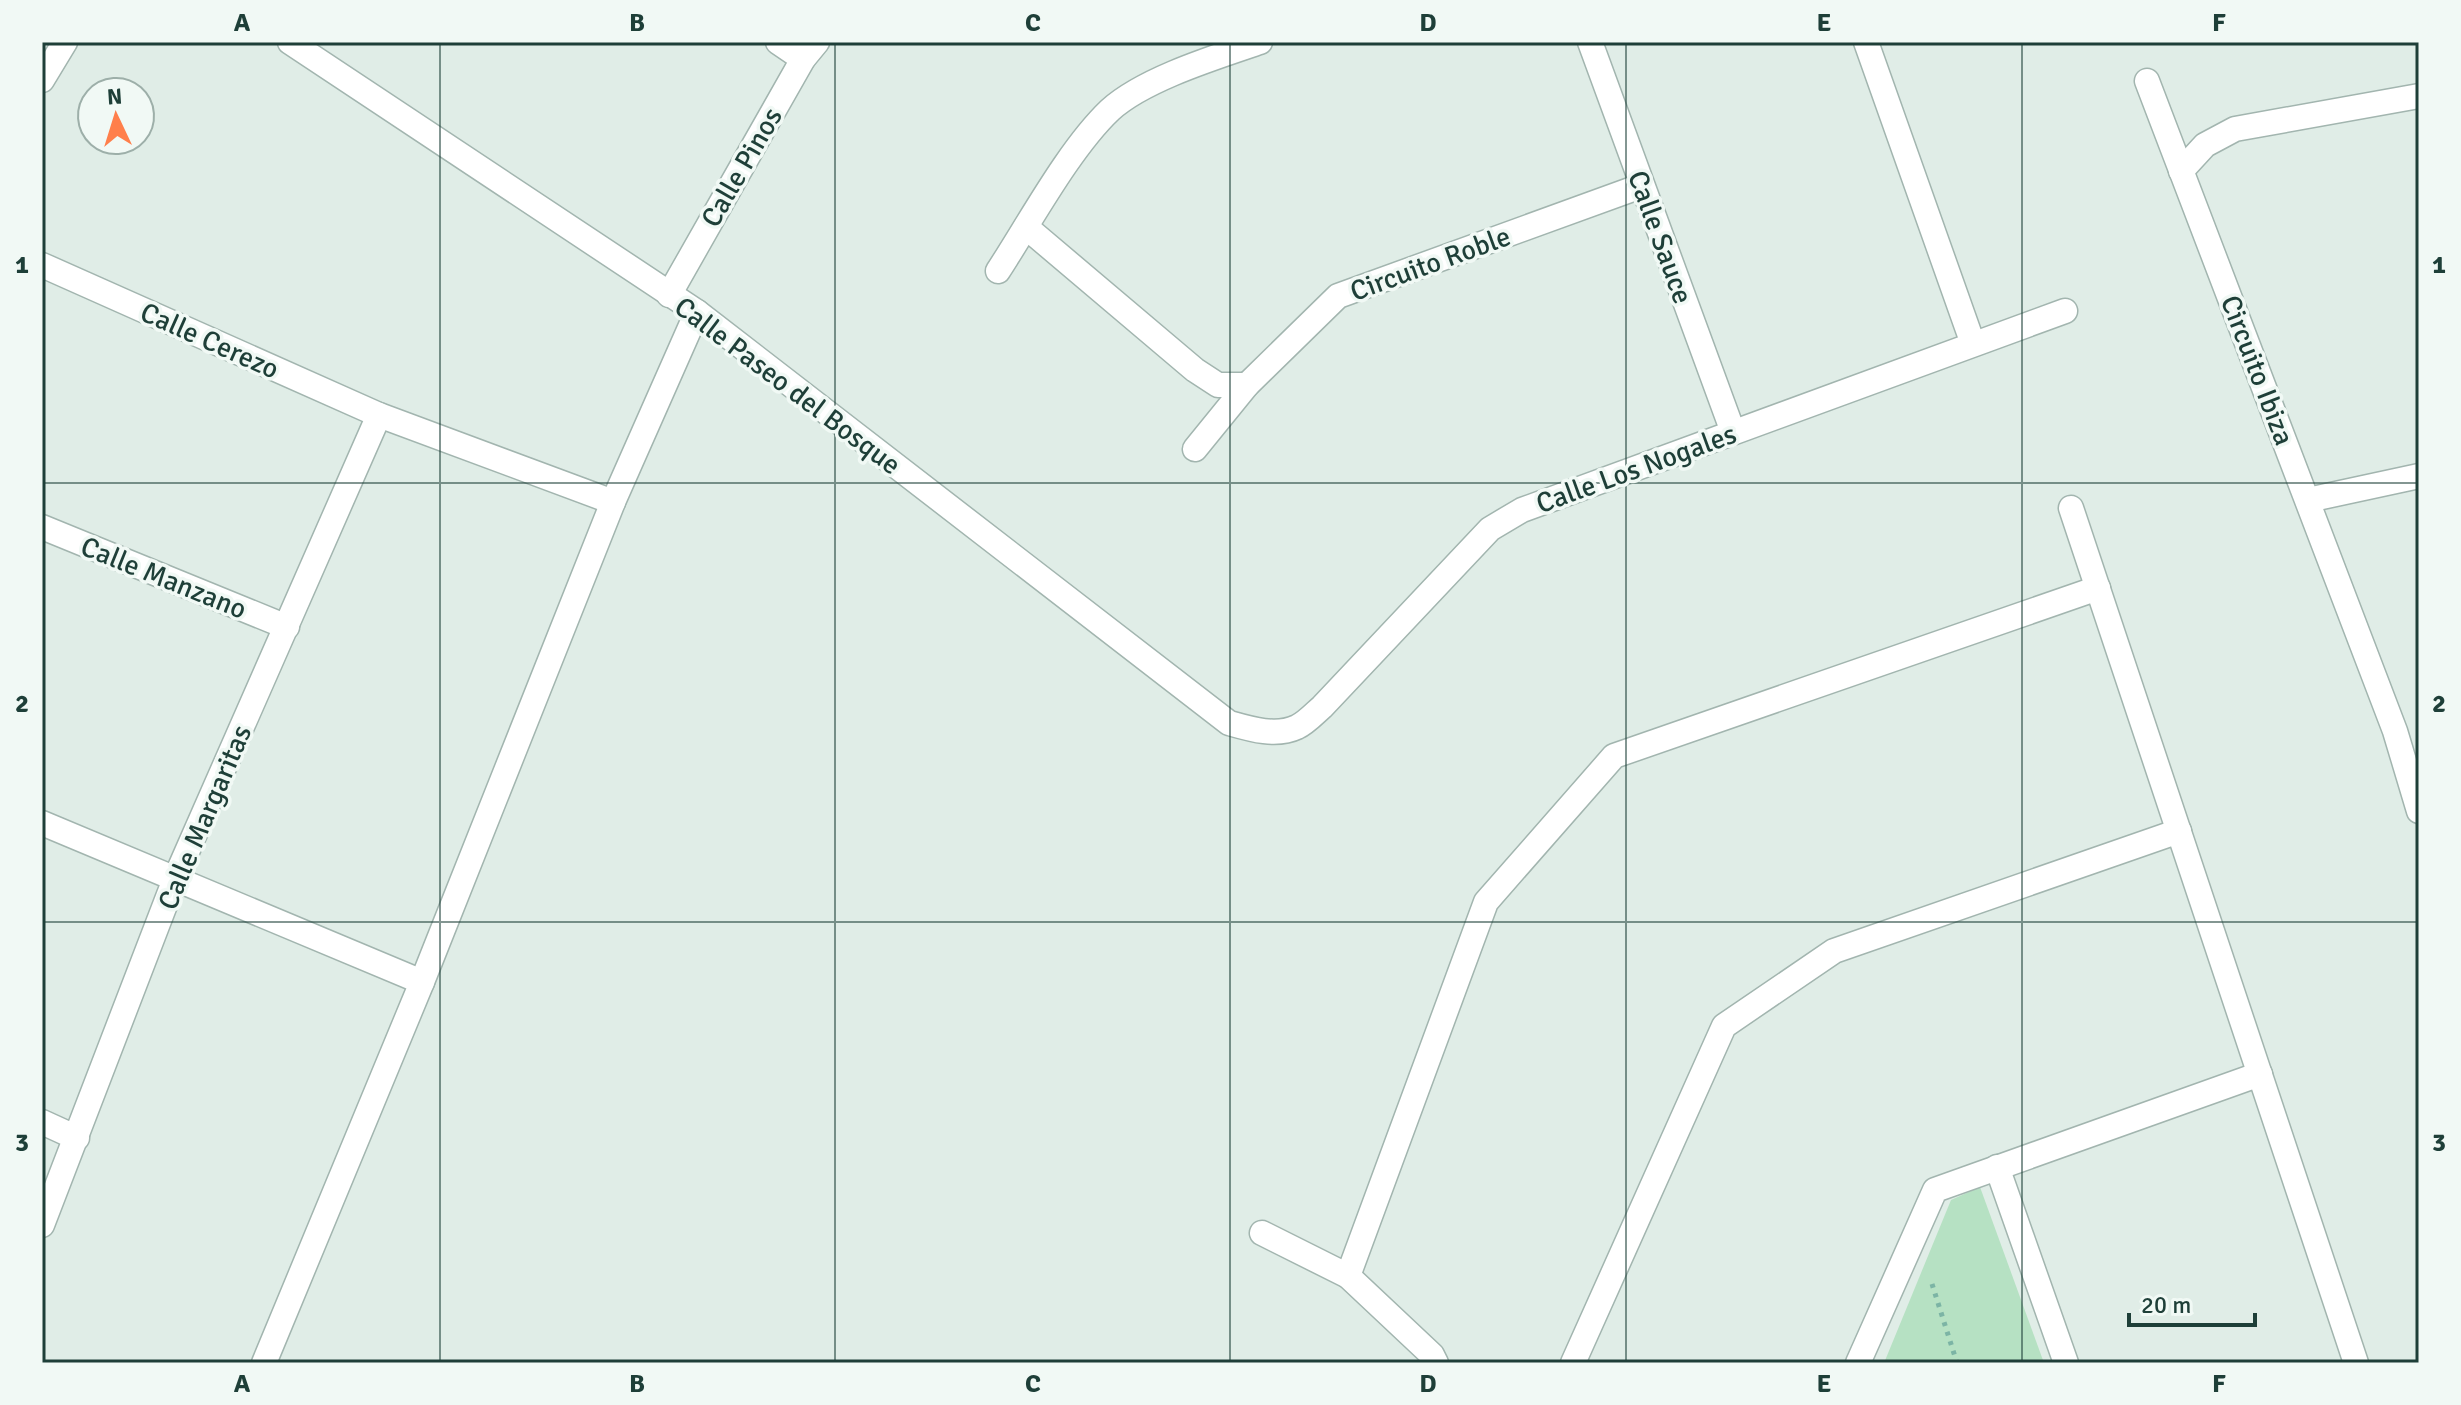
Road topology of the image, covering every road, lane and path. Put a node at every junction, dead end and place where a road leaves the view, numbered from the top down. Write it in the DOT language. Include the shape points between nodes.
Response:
graph roads {
  1 [pos="65,42"];
  2 [pos="290,42"];
  3 [pos="778,42"];
  4 [pos="1260,42"];
  5 [pos="1590,42"];
  6 [pos="1866,42"];
  7 [pos="810,50"];
  8 [pos="42,80"];
  9 [pos="2147,81"];
  10 [pos="2419,96"];
  11 [pos="2181,171"];
  12 [pos="1641,186"];
  13 [pos="1026,227"];
  14 [pos="42,265"];
  15 [pos="998,271"];
  16 [pos="669,295"];
  17 [pos="2065,311"];
  18 [pos="697,312"];
  19 [pos="1973,344"];
  20 [pos="1247,385"];
  21 [pos="379,415"];
  22 [pos="1733,432"];
  23 [pos="1195,449"];
  24 [pos="2419,476"];
  25 [pos="2308,500"];
  26 [pos="613,502"];
  27 [pos="2071,508"];
  28 [pos="42,527"];
  29 [pos="2098,588"];
  30 [pos="287,627"];
  31 [pos="2407,728"];
  32 [pos="1277,731"];
  33 [pos="2419,811"];
  34 [pos="42,823"];
  35 [pos="2179,831"];
  36 [pos="175,879"];
  37 [pos="422,982"];
  38 [pos="2260,1074"];
  39 [pos="42,1122"];
  40 [pos="77,1138"];
  41 [pos="1997,1167"];
  42 [pos="42,1225"];
  43 [pos="1262,1233"];
  44 [pos="1913,1239"];
  45 [pos="1348,1276"];
  46 [pos="264,1363"];
  47 [pos="1436,1363"];
  48 [pos="1573,1363"];
  49 [pos="1858,1363"];
  50 [pos="1957,1363"];
  51 [pos="2066,1363"];
  52 [pos="2356,1363"];
  1 -- 8 [label="street"];
  2 -- 16 [label="street, Calle Paseo del Bosque"];
  3 -- 7 [label="street"];
  4 -- 13 [label="street" via="1156,81 1111,109"];
  5 -- 12 [label="street, Calle Sauce"];
  6 -- 19 [label="street"];
  7 -- 16 [label="street, Calle Pinos"];
  9 -- 11 [label="street, Circuito Ibiza"];
  10 -- 11 [label="street" via="2235,129 2205,145"];
  11 -- 25 [label="street, Circuito Ibiza"];
  12 -- 20 [label="street, Circuito Roble" via="1338,296"];
  12 -- 22 [label="street, Calle Sauce"];
  13 -- 15 [label="street"];
  13 -- 20 [label="street" via="1195,370 1218,385"];
  14 -- 21 [label="street, Calle Cerezo"];
  16 -- 18 [label="street, Calle Paseo del Bosque"];
  17 -- 19 [label="street, Calle Los Nogales"];
  18 -- 26 [label="street"];
  18 -- 32 [label="street, Calle Paseo del Bosque" via="1229,723"];
  19 -- 22 [label="street, Calle Los Nogales"];
  20 -- 23 [label="street, Circuito Roble"];
  21 -- 26 [label="street, Calle Cerezo"];
  21 -- 30 [label="street, Calle Margaritas"];
  22 -- 32 [label="street, Calle Los Nogales" via="1522,510 1490,529 1322,707 1298,727"];
  24 -- 25 [label="street"];
  25 -- 31 [label="street, Circuito Ibiza"];
  26 -- 37 [label="street"];
  27 -- 29 [label="street"];
  28 -- 30 [label="street, Calle Manzano"];
  29 -- 35 [label="street"];
  29 -- 45 [label="street" via="1614,756 1486,902"];
  30 -- 36 [label="street, Calle Margaritas"];
  31 -- 33 [label="street, Circuito Ibiza"];
  34 -- 36 [label="street"];
  35 -- 38 [label="street"];
  35 -- 48 [label="street" via="1834,951 1724,1026"];
  36 -- 37 [label="street"];
  36 -- 40 [label="street, Calle Margaritas"];
  37 -- 46 [label="street"];
  38 -- 41 [label="street"];
  38 -- 52 [label="street"];
  39 -- 40 [label="street"];
  40 -- 42 [label="street, Calle Margaritas"];
  41 -- 44 [label="street" via="1935,1190"];
  41 -- 51 [label="street"];
  43 -- 45 [label="street"];
  44 -- 49 [label="street"];
  44 -- 50 [label="path"];
  45 -- 47 [label="street"];
}
